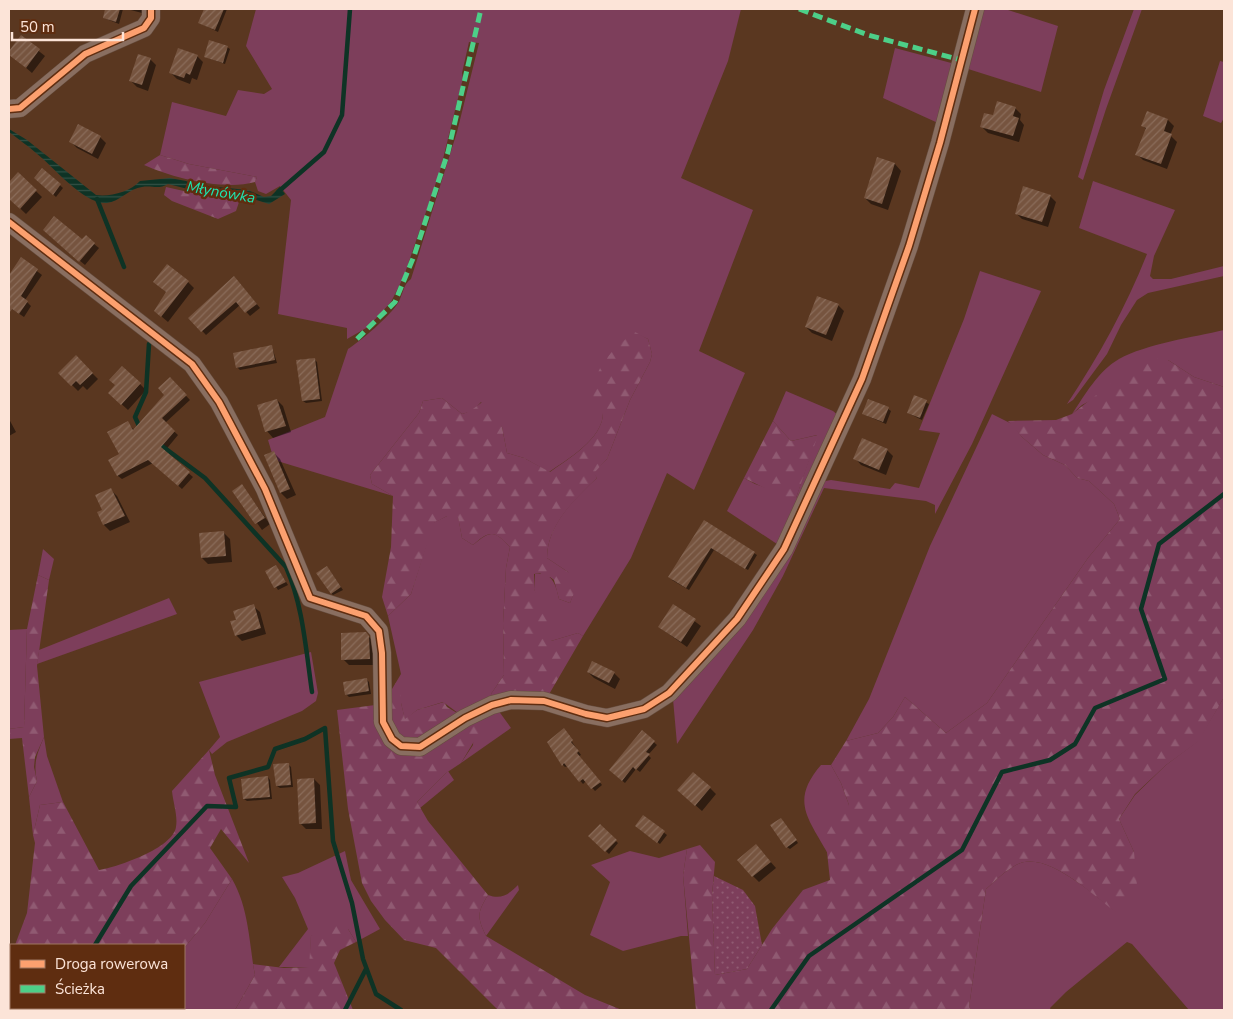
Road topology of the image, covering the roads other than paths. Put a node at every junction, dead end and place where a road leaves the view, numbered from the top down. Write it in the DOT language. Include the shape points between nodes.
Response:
graph roads {
  1 [pos="151,9"];
  2 [pos="975,9"];
  3 [pos="9,109"];
  4 [pos="9,222"];
  1 -- 3 [label="street" via="151,18 144,28 86,54 20,108"];
  2 -- 4 [label="street" via="940,143 895,288 862,379 784,549 737,619 669,694 644,709 607,718 544,701 511,700 465,718 420,748 402,746 392,739 383,722 379,631 366,616 310,598 265,489 219,402 192,364"];
}
